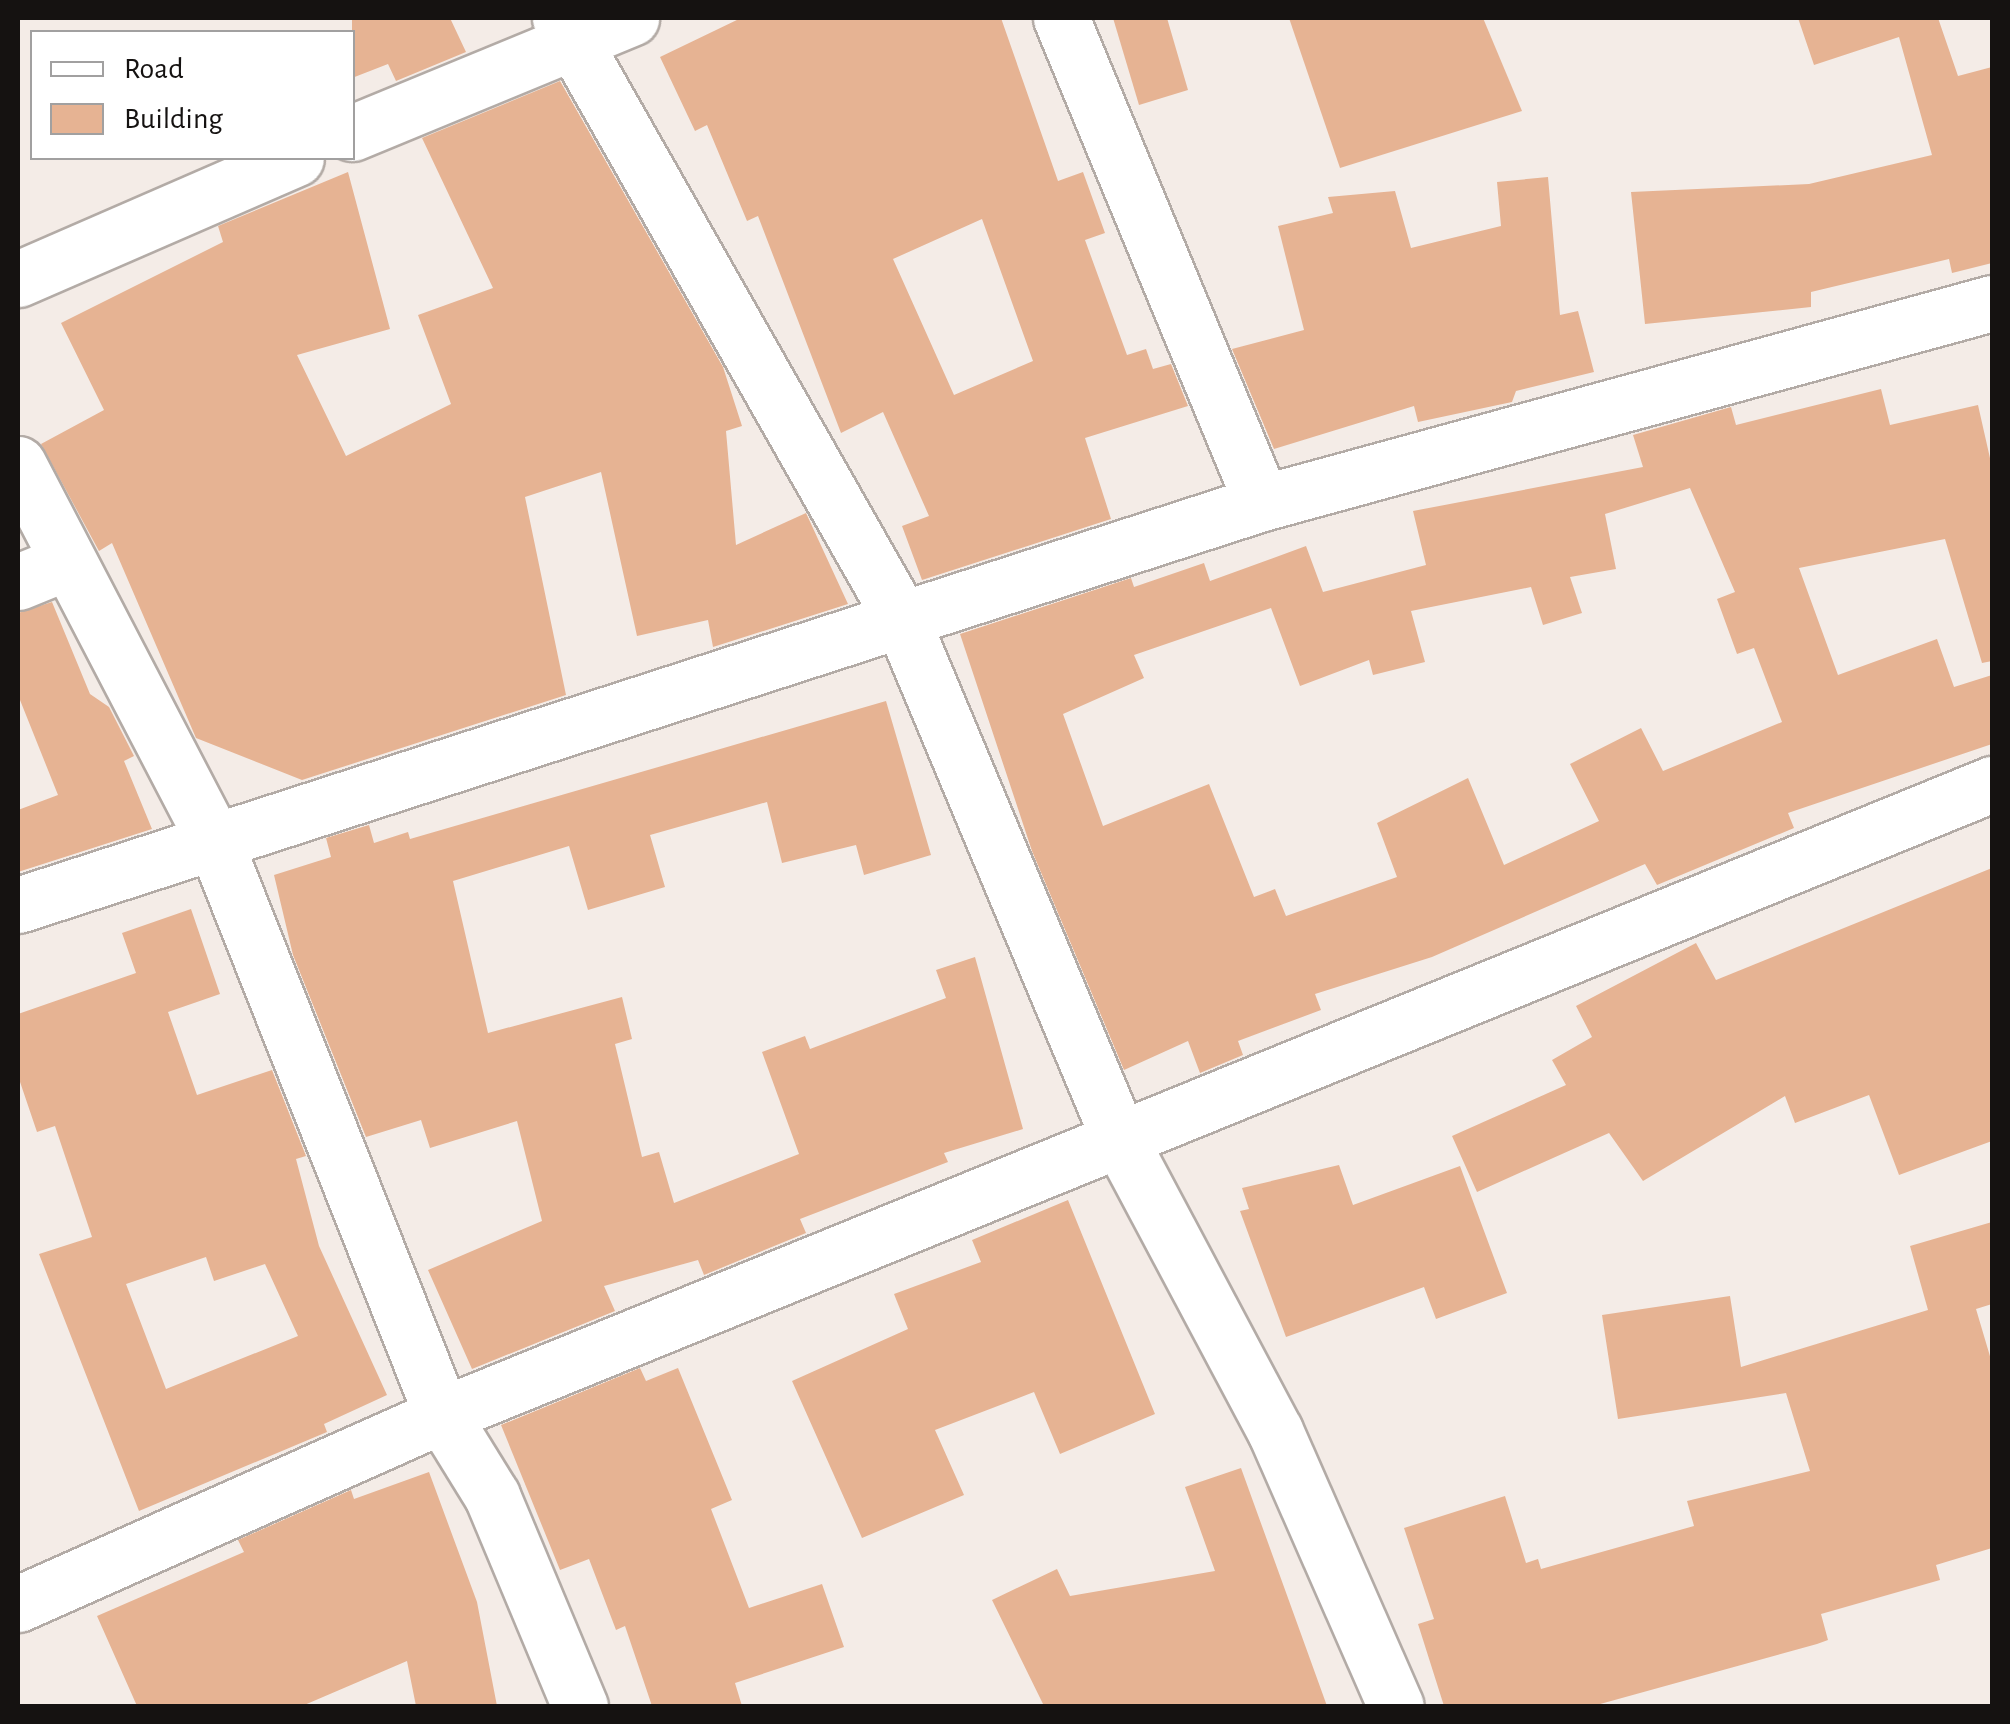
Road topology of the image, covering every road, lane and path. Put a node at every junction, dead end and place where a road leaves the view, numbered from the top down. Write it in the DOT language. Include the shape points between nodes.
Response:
graph roads {
  1 [pos="630,18"];
  2 [pos="1061,18"];
  3 [pos="564,28"];
  4 [pos="355,132"];
  5 [pos="291,160"];
  6 [pos="18,280"];
  7 [pos="1992,303"];
  8 [pos="18,464"];
  9 [pos="1262,503"];
  10 [pos="42,572"];
  11 [pos="901,618"];
  12 [pos="1992,784"];
  13 [pos="216,845"];
  14 [pos="18,905"];
  15 [pos="1118,1136"];
  16 [pos="442,1414"];
  17 [pos="18,1604"];
  18 [pos="580,1706"];
  19 [pos="1396,1706"];
  1 -- 3 [label="street"];
  2 -- 9 [label="street"];
  3 -- 4 [label="street"];
  3 -- 11 [label="street"];
  5 -- 6 [label="street"];
  7 -- 9 [label="street"];
  8 -- 10 [label="street"];
  9 -- 11 [label="street"];
  10 -- 13 [label="street"];
  11 -- 13 [label="street"];
  11 -- 15 [label="street"];
  12 -- 15 [label="street"];
  13 -- 14 [label="street"];
  13 -- 16 [label="street"];
  15 -- 16 [label="street"];
  15 -- 19 [label="street" via="1275,1431"];
  16 -- 17 [label="street"];
  16 -- 18 [label="street" via="492,1496"];
}
